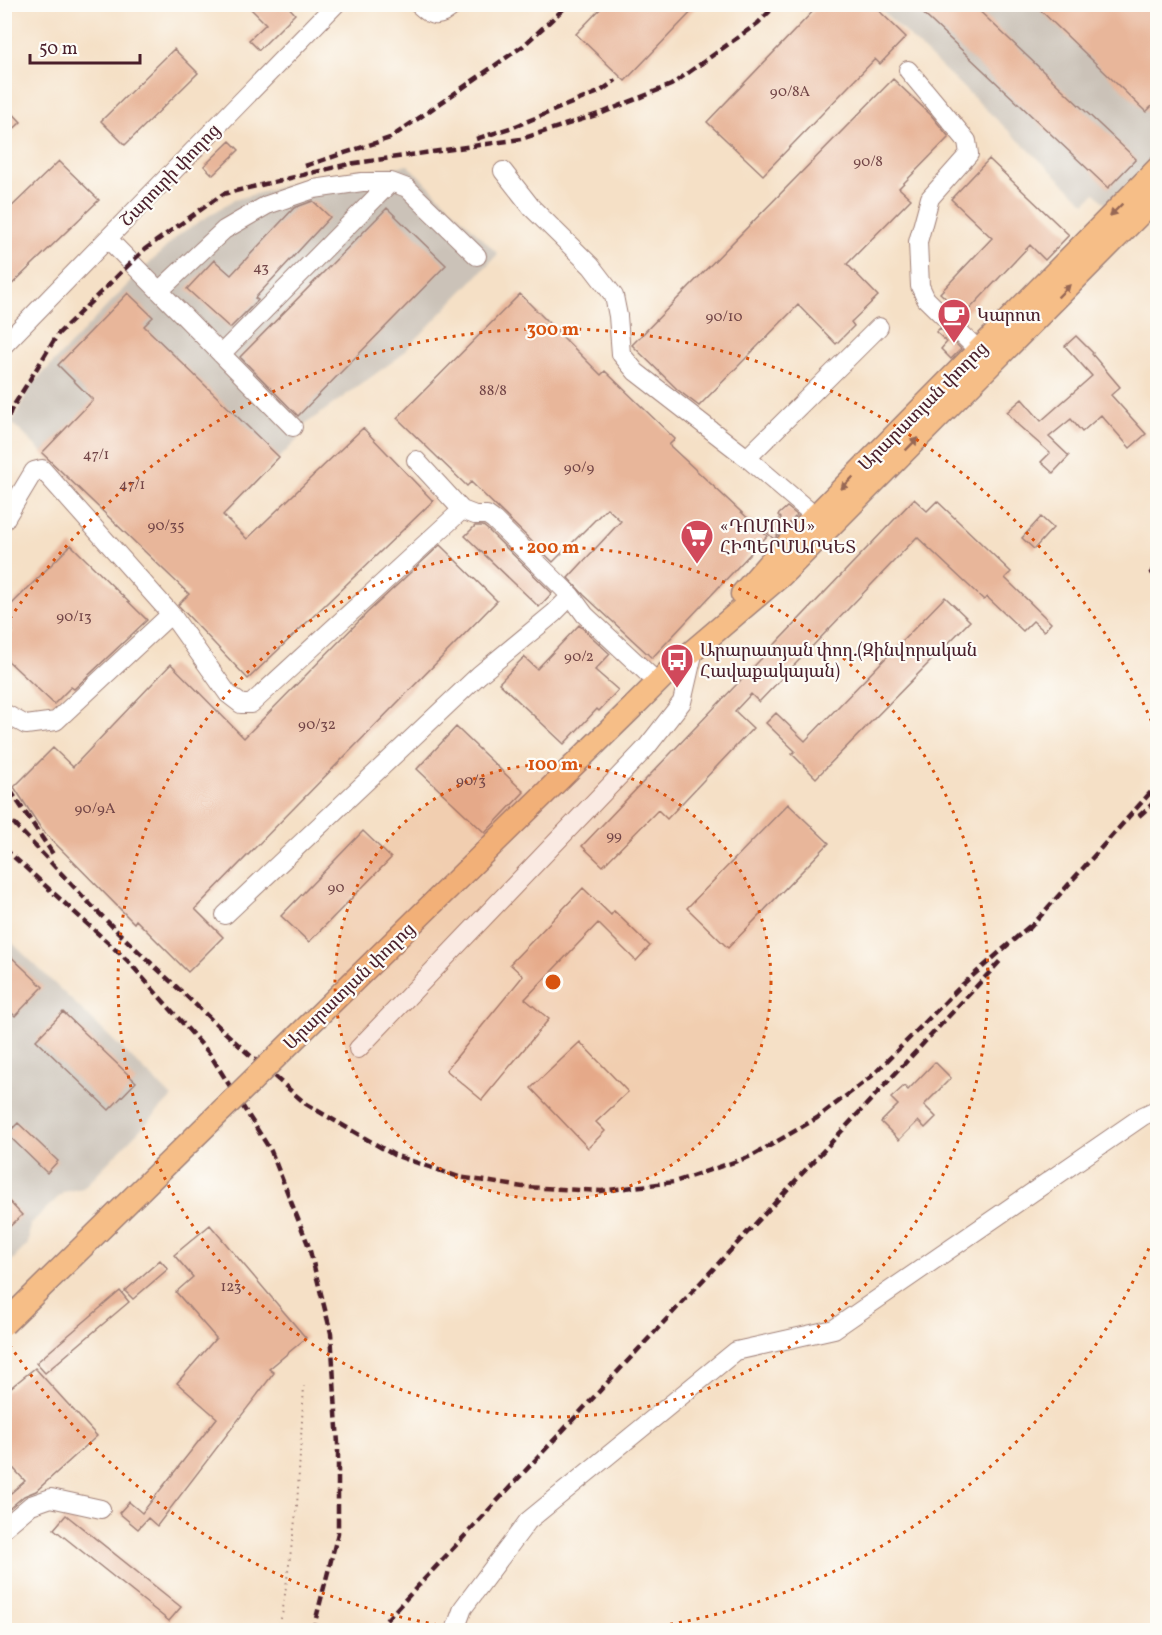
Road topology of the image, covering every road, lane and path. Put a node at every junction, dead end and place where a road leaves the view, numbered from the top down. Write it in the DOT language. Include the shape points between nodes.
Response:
graph roads {
  1 [pos="336,4"];
  2 [pos="418,4"];
  3 [pos="455,4"];
  4 [pos="908,70"];
  5 [pos="1158,168"];
  6 [pos="503,171"];
  7 [pos="391,182"];
  8 [pos="1158,196"];
  9 [pos="108,239"];
  10 [pos="477,256"];
  11 [pos="159,291"];
  12 [pos="879,327"];
  13 [pos="4,345"];
  14 [pos="978,350"];
  15 [pos="221,354"];
  16 [pos="293,427"];
  17 [pos="747,458"];
  18 [pos="416,460"];
  19 [pos="462,510"];
  20 [pos="815,516"];
  21 [pos="4,521"];
  22 [pos="571,596"];
  23 [pos="171,614"];
  24 [pos="694,650"];
  25 [pos="658,683"];
  26 [pos="4,713"];
  27 [pos="225,915"];
  28 [pos="358,1050"];
  29 [pos="1158,1109"];
  30 [pos="4,1324"];
  31 [pos="304,1386"];
  32 [pos="101,1509"];
  33 [pos="4,1528"];
  34 [pos="276,1630"];
  35 [pos="455,1630"];
  1 -- 9 [label="street, Շարուրի փողոց"];
  2 -- 3 [label="street" via="435,16"];
  4 -- 14 [label="street" via="967,141 969,153 930,198 918,242 920,286 926,299"];
  5 -- 14 [label="main road, Արարատյան փողոց, one-way"];
  6 -- 17 [label="street" via="614,296 621,354 636,372"];
  7 -- 10 [label="street" via="407,188"];
  7 -- 11 [label="street" via="314,189 267,205 224,230"];
  7 -- 15 [label="street"];
  24 -- 8 [label="main road, Արարատյան փողոց, one-way" via="782,575"];
  9 -- 11 [label="street"];
  9 -- 13 [label="street, Շարուրի փողոց"];
  11 -- 15 [label="street"];
  12 -- 17 [label="street"];
  14 -- 20 [label="main road, Արարատյան փողոց, one-way"];
  15 -- 16 [label="street"];
  17 -- 20 [label="street"];
  18 -- 19 [label="street"];
  19 -- 22 [label="street" via="494,520"];
  19 -- 23 [label="street" via="251,704 241,704 228,694"];
  20 -- 24 [label="main road, Արարատյան փողոց" via="769,562"];
  21 -- 23 [label="street" via="34,471 42,470"];
  22 -- 25 [label="street" via="585,615"];
  22 -- 27 [label="street" via="479,675"];
  23 -- 26 [label="street" via="56,721 26,725"];
  24 -- 25 [label="main road, Արարատյան փողոց"];
  24 -- 28 [label="street" via="682,702 646,748"];
  25 -- 30 [label="main road, Արարատյան փողոց, bridge"];
  29 -- 35 [label="street" via="834,1329 736,1351 528,1521 463,1608"];
  31 -- 34 [label="path" via="297,1506 282,1616"];
  32 -- 33 [label="street" via="51,1498 31,1505"];
}
